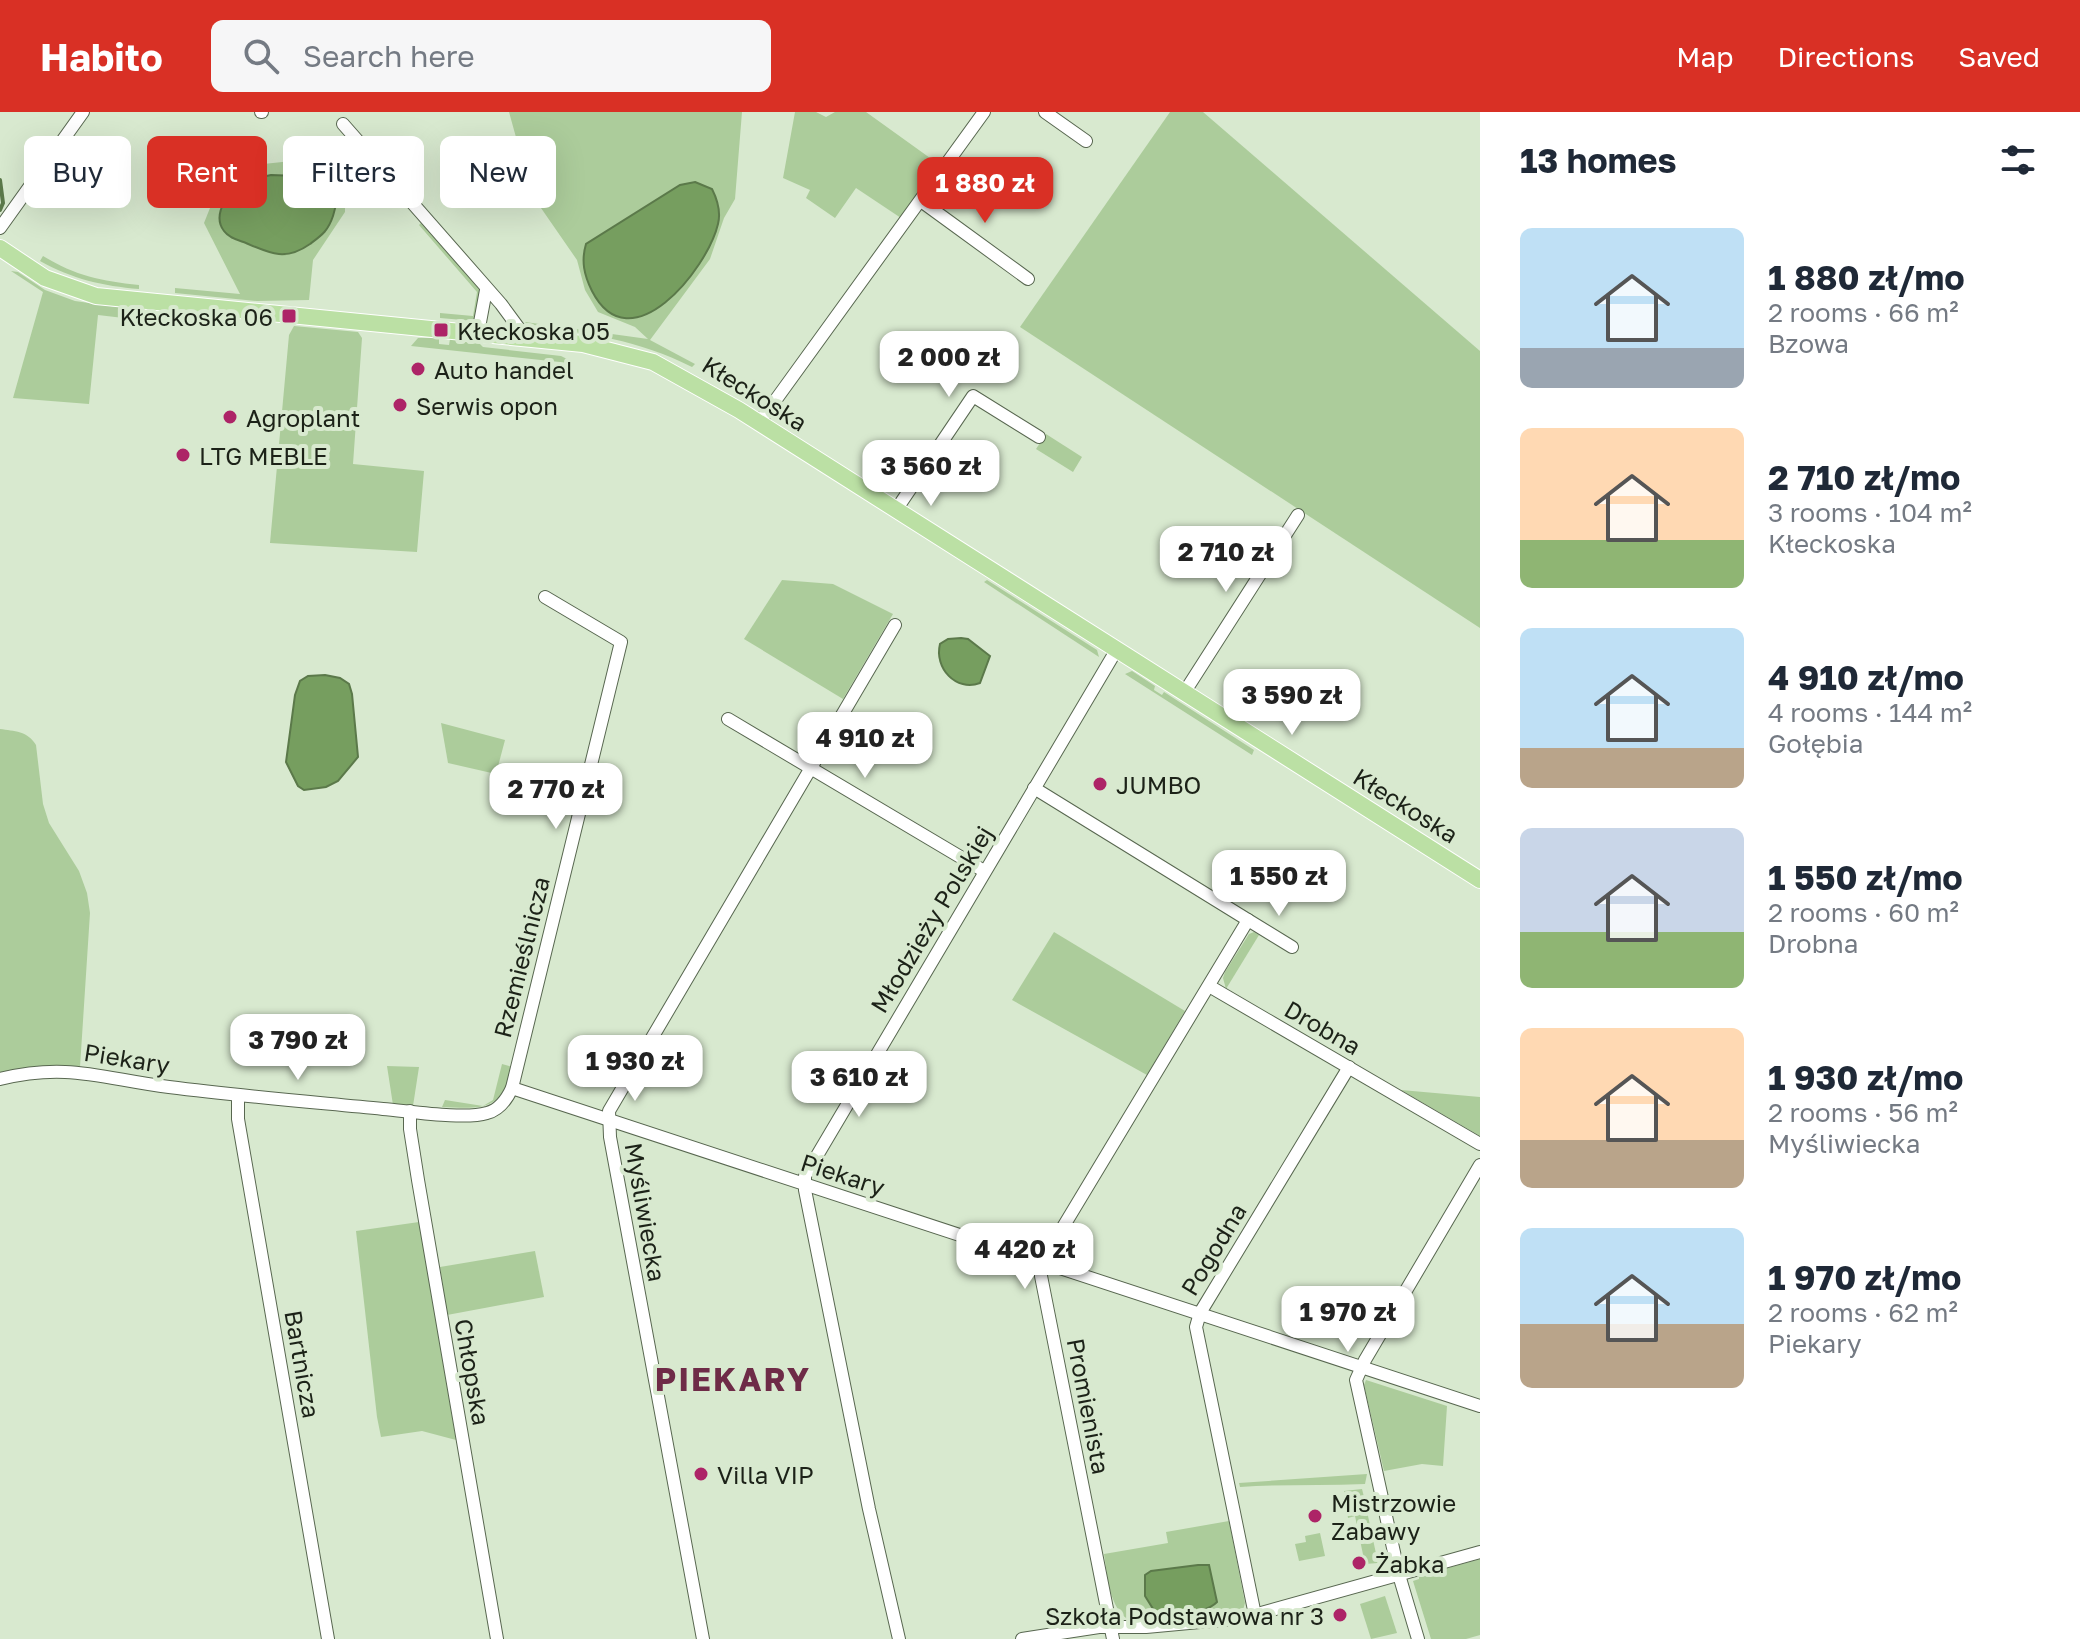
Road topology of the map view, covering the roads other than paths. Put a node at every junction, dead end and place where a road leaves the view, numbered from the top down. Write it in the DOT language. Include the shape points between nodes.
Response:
graph roads {
  1 [pos="83,112"];
  2 [pos="984,112"];
  3 [pos="1045,112"];
  4 [pos="343,124"];
  5 [pos="1086,141"];
  6 [pos="921,201"];
  7 [pos="0,228"];
  8 [pos="0,248"];
  9 [pos="1028,279"];
  10 [pos="486,290"];
  11 [pos="478,333"];
  12 [pos="526,338"];
  13 [pos="759,423"];
  14 [pos="1039,437"];
  15 [pos="896,510"];
  16 [pos="1298,515"];
  17 [pos="545,597"];
  18 [pos="895,625"];
  19 [pos="1117,649"];
  20 [pos="1184,693"];
  21 [pos="728,719"];
  22 [pos="810,768"];
  23 [pos="1034,788"];
  24 [pos="984,871"];
  25 [pos="1480,880"];
  26 [pos="1248,920"];
  27 [pos="1292,947"];
  28 [pos="1209,986"];
  29 [pos="1349,1067"];
  30 [pos="0,1079"];
  31 [pos="512,1088"];
  32 [pos="238,1095"];
  33 [pos="410,1111"];
  34 [pos="608,1119"];
  35 [pos="1480,1144"];
  36 [pos="1480,1165"];
  37 [pos="804,1184"];
  38 [pos="1042,1262"];
  39 [pos="1200,1313"];
  40 [pos="1361,1367"];
  41 [pos="1480,1406"];
  42 [pos="1480,1552"];
  43 [pos="1399,1575"];
  44 [pos="1255,1615"];
  45 [pos="1111,1633"];
  46 [pos="328,1639"];
  47 [pos="497,1639"];
  48 [pos="703,1639"];
  49 [pos="899,1639"];
  50 [pos="1022,1639"];
  51 [pos="1418,1639"];
  1 -- 7 [label="street"];
  2 -- 6 [label="street"];
  3 -- 5 [label="street"];
  4 -- 10 [label="street"];
  6 -- 9 [label="street"];
  6 -- 13 [label="street"];
  8 -- 11 [label="main road, Kłeckoska" via="45,278 96,296"];
  10 -- 11 [label="street"];
  10 -- 12 [label="street"];
  11 -- 12 [label="main road, Kłeckoska"];
  12 -- 13 [label="main road, Kłeckoska" via="643,358"];
  13 -- 15 [label="main road, Kłeckoska"];
  14 -- 15 [label="street" via="973,396"];
  15 -- 19 [label="main road, Kłeckoska"];
  16 -- 20 [label="street"];
  17 -- 31 [label="street, Rzemieślnicza" via="621,642"];
  18 -- 22 [label="street, Myśliwiecka"];
  19 -- 20 [label="main road, Kłeckoska"];
  19 -- 23 [label="street, Młodzieży Polskiej"];
  20 -- 25 [label="main road, Kłeckoska"];
  21 -- 22 [label="street"];
  22 -- 24 [label="street"];
  22 -- 34 [label="street, Myśliwiecka"];
  23 -- 24 [label="street, Młodzieży Polskiej"];
  23 -- 26 [label="street"];
  24 -- 37 [label="street, Młodzieży Polskiej"];
  26 -- 27 [label="street"];
  26 -- 28 [label="street"];
  28 -- 29 [label="street, Drobna"];
  28 -- 38 [label="street"];
  29 -- 35 [label="street, Drobna"];
  29 -- 39 [label="street, Pogodna"];
  30 -- 32 [label="street, Piekary" via="58,1070"];
  31 -- 33 [label="street, Piekary" via="502,1105 489,1113"];
  31 -- 34 [label="street, Piekary"];
  32 -- 33 [label="street, Piekary"];
  32 -- 46 [label="street, Bartnicza"];
  33 -- 47 [label="street, Chłopska"];
  34 -- 37 [label="street, Piekary"];
  34 -- 48 [label="street, Myśliwiecka"];
  36 -- 40 [label="street"];
  37 -- 38 [label="street, Piekary"];
  37 -- 49 [label="street"];
  38 -- 39 [label="street, Piekary"];
  38 -- 45 [label="street, Promienista"];
  39 -- 40 [label="street, Piekary"];
  39 -- 44 [label="street, Pogodna" via="1196,1327"];
  40 -- 41 [label="street, Piekary"];
  40 -- 43 [label="street" via="1356,1380"];
  42 -- 43 [label="street"];
  43 -- 44 [label="street"];
  43 -- 51 [label="street"];
  44 -- 45 [label="street"];
  45 -- 50 [label="street" via="1099,1627"];
}
